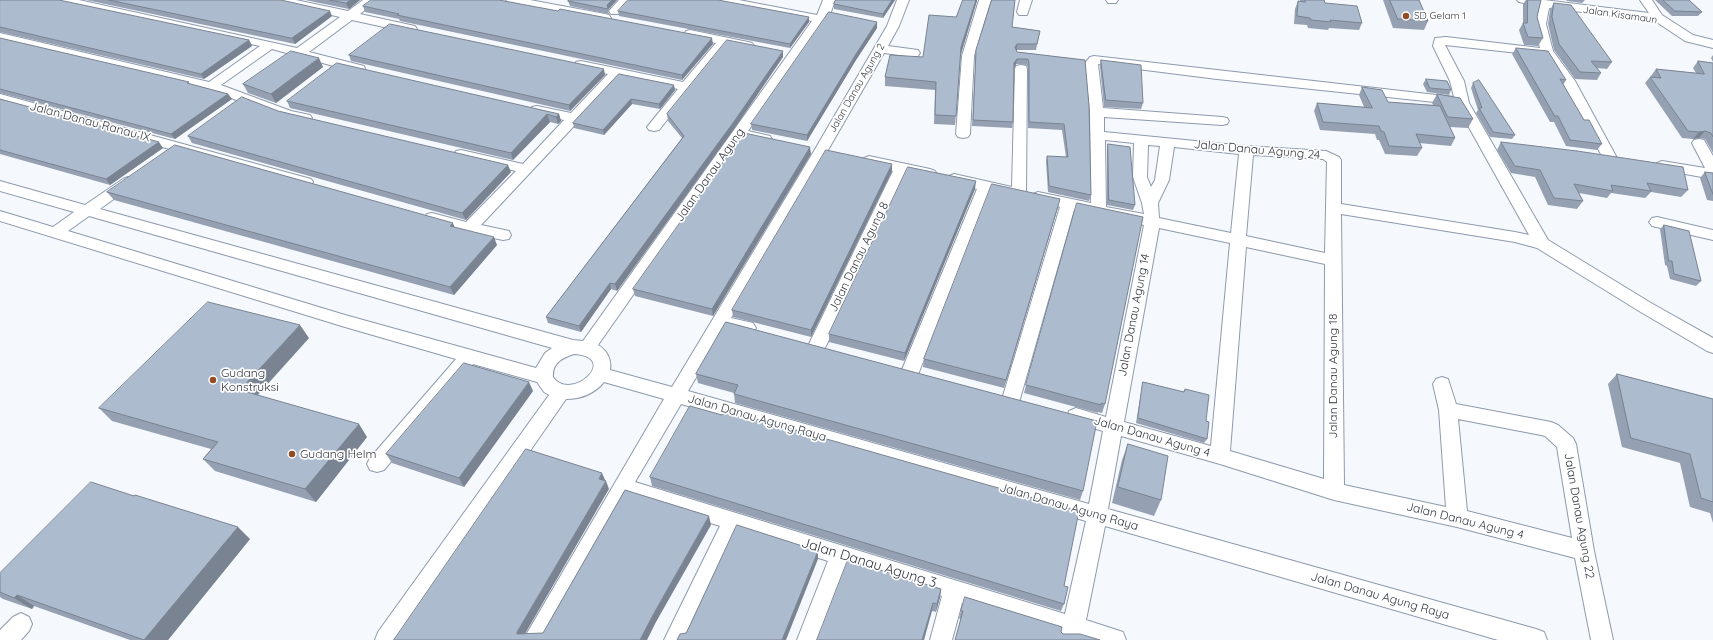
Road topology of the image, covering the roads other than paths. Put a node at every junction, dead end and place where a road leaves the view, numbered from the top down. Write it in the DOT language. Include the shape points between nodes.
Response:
graph roads {
  1 [pos="63,0"];
  2 [pos="280,0"];
  3 [pos="371,0"];
  4 [pos="516,0"];
  5 [pos="625,0"];
  6 [pos="720,0"];
  7 [pos="903,0"];
  8 [pos="985,0"];
  9 [pos="1026,0"];
  10 [pos="1523,0"];
  11 [pos="1646,0"];
  12 [pos="1544,4"];
  13 [pos="615,11"];
  14 [pos="827,11"];
  15 [pos="1023,12"];
  16 [pos="352,15"];
  17 [pos="1658,18"];
  18 [pos="622,22"];
  19 [pos="878,23"];
  20 [pos="389,24"];
  21 [pos="893,26"];
  22 [pos="426,32"];
  23 [pos="677,32"];
  24 [pos="376,34"];
  25 [pos="0,37"];
  26 [pos="724,41"];
  27 [pos="1713,44"];
  28 [pos="270,45"];
  29 [pos="762,48"];
  30 [pos="879,49"];
  31 [pos="778,51"];
  32 [pos="300,52"];
  33 [pos="914,53"];
  34 [pos="1547,53"];
  35 [pos="351,54"];
  36 [pos="794,54"];
  37 [pos="1080,59"];
  38 [pos="1093,60"];
  39 [pos="570,63"];
  40 [pos="339,64"];
  41 [pos="1021,69"];
  42 [pos="369,71"];
  43 [pos="616,73"];
  44 [pos="327,74"];
  45 [pos="211,86"];
  46 [pos="687,87"];
  47 [pos="0,98"];
  48 [pos="245,98"];
  49 [pos="290,101"];
  50 [pos="1462,103"];
  51 [pos="233,107"];
  52 [pos="528,108"];
  53 [pos="278,110"];
  54 [pos="1097,112"];
  55 [pos="574,118"];
  56 [pos="318,121"];
  57 [pos="1222,121"];
  58 [pos="654,127"];
  59 [pos="740,133"];
  60 [pos="963,134"];
  61 [pos="1104,136"];
  62 [pos="1141,140"];
  63 [pos="185,141"];
  64 [pos="776,141"];
  65 [pos="1168,142"];
  66 [pos="1483,142"];
  67 [pos="1699,143"];
  68 [pos="1503,144"];
  69 [pos="1246,150"];
  70 [pos="449,151"];
  71 [pos="167,155"];
  72 [pos="1595,156"];
  73 [pos="858,158"];
  74 [pos="1610,158"];
  75 [pos="1626,161"];
  76 [pos="1650,164"];
  77 [pos="902,168"];
  78 [pos="526,169"];
  79 [pos="1713,169"];
  80 [pos="141,173"];
  81 [pos="1713,174"];
  82 [pos="316,185"];
  83 [pos="0,186"];
  84 [pos="985,186"];
  85 [pos="1019,193"];
  86 [pos="1150,203"];
  87 [pos="1068,204"];
  88 [pos="1333,208"];
  89 [pos="89,210"];
  90 [pos="1099,210"];
  91 [pos="416,213"];
  92 [pos="0,216"];
  93 [pos="1152,222"];
  94 [pos="1657,222"];
  95 [pos="469,228"];
  96 [pos="56,232"];
  97 [pos="503,235"];
  98 [pos="1713,235"];
  99 [pos="1238,240"];
  100 [pos="1542,244"];
  101 [pos="1333,260"];
  102 [pos="720,321"];
  103 [pos="765,333"];
  104 [pos="816,346"];
  105 [pos="1713,346"];
  106 [pos="580,347"];
  107 [pos="468,357"];
  108 [pos="910,372"];
  109 [pos="601,374"];
  110 [pos="544,377"];
  111 [pos="1442,384"];
  112 [pos="561,392"];
  113 [pos="677,396"];
  114 [pos="1011,399"];
  115 [pos="1448,410"];
  116 [pos="1062,413"];
  117 [pos="1113,426"];
  118 [pos="1220,456"];
  119 [pos="377,464"];
  120 [pos="622,487"];
  121 [pos="1334,491"];
  122 [pos="1097,515"];
  123 [pos="1457,518"];
  124 [pos="733,521"];
  125 [pos="1584,551"];
  126 [pos="841,555"];
  127 [pos="955,590"];
  128 [pos="21,624"];
  129 [pos="1072,634"];
  130 [pos="6,640"];
  131 [pos="386,640"];
  132 [pos="534,640"];
  133 [pos="675,640"];
  134 [pos="808,640"];
  135 [pos="941,640"];
  136 [pos="1115,640"];
  137 [pos="1536,640"];
  138 [pos="1602,640"];
  1 -- 28 [label="street"];
  2 -- 16 [label="street"];
  3 -- 16 [label="street"];
  4 -- 18 [label="street"];
  5 -- 13 [label="street"];
  6 -- 14 [label="street"];
  7 -- 21 [label="street, Jalan Danau Agung 2"];
  8 -- 60 [label="street" via="968,56"];
  9 -- 15 [label="street"];
  10 -- 12 [label="street, Jalan Kisamaun"];
  11 -- 17 [label="street"];
  12 -- 17 [label="street, Jalan Kisamaun"];
  12 -- 34 [label="street" via="1540,24"];
  14 -- 36 [label="street, Jalan Danau Agung"];
  16 -- 20 [label="street"];
  16 -- 32 [label="street"];
  17 -- 27 [label="street, Jalan Kisamaun" via="1690,38"];
  19 -- 21 [label="street"];
  20 -- 22 [label="street"];
  20 -- 24 [label="street"];
  21 -- 30 [label="street, Jalan Danau Agung 2"];
  23 -- 26 [label="street"];
  25 -- 45 [label="street"];
  26 -- 29 [label="street"];
  26 -- 46 [label="street"];
  28 -- 32 [label="street"];
  28 -- 45 [label="street"];
  30 -- 33 [label="street"];
  30 -- 102 [label="street, Jalan Danau Agung 2"];
  31 -- 36 [label="street"];
  32 -- 40 [label="street"];
  34 -- 50 [label="street" via="1439,42 1457,81"];
  34 -- 74 [label="street" via="1568,81"];
  35 -- 40 [label="street"];
  36 -- 59 [label="street, Jalan Danau Agung"];
  37 -- 38 [label="street"];
  38 -- 50 [label="street"];
  38 -- 54 [label="street" via="1091,63"];
  39 -- 43 [label="street"];
  40 -- 42 [label="street"];
  40 -- 44 [label="street"];
  41 -- 85 [label="street"];
  43 -- 46 [label="street"];
  43 -- 55 [label="street"];
  45 -- 48 [label="street"];
  46 -- 58 [label="street"];
  47 -- 63 [label="street, Jalan Danau Ranau IX"];
  48 -- 51 [label="street"];
  48 -- 53 [label="street"];
  49 -- 53 [label="street"];
  50 -- 66 [label="street"];
  52 -- 55 [label="street"];
  53 -- 56 [label="street"];
  54 -- 57 [label="street"];
  54 -- 90 [label="street"];
  55 -- 78 [label="street"];
  59 -- 64 [label="street"];
  59 -- 106 [label="street, Jalan Danau Agung"];
  61 -- 62 [label="street, Jalan Danau Agung 24"];
  62 -- 65 [label="street, Jalan Danau Agung 24"];
  62 -- 86 [label="street, Jalan Danau Agung 14" via="1140,177"];
  63 -- 71 [label="street"];
  63 -- 82 [label="street, Jalan Danau Ranau IX"];
  65 -- 69 [label="street, Jalan Danau Agung 24"];
  65 -- 86 [label="street" via="1162,180"];
  66 -- 68 [label="street"];
  66 -- 100 [label="street"];
  67 -- 79 [label="street"];
  69 -- 88 [label="street, Jalan Danau Agung 24" via="1330,157 1334,160"];
  69 -- 99 [label="street"];
  70 -- 78 [label="street"];
  72 -- 74 [label="street"];
  73 -- 77 [label="street"];
  74 -- 75 [label="street"];
  76 -- 81 [label="street"];
  77 -- 84 [label="street"];
  77 -- 104 [label="street, Jalan Danau Agung 8"];
  78 -- 95 [label="street"];
  80 -- 89 [label="street"];
  83 -- 89 [label="street"];
  84 -- 85 [label="street"];
  84 -- 108 [label="street"];
  85 -- 87 [label="street"];
  86 -- 93 [label="street, Jalan Danau Agung 14"];
  87 -- 90 [label="street"];
  87 -- 114 [label="street"];
  88 -- 100 [label="street" via="1515,236"];
  88 -- 101 [label="street, Jalan Danau Agung 24"];
  89 -- 96 [label="street"];
  89 -- 106 [label="street"];
  90 -- 93 [label="street"];
  91 -- 95 [label="street"];
  92 -- 96 [label="street"];
  93 -- 99 [label="street"];
  93 -- 117 [label="street, Jalan Danau Agung 14"];
  94 -- 98 [label="street"];
  95 -- 97 [label="street"];
  96 -- 107 [label="street"];
  99 -- 101 [label="street"];
  99 -- 118 [label="street"];
  100 -- 105 [label="street"];
  101 -- 121 [label="street, Jalan Danau Agung 18"];
  102 -- 103 [label="street"];
  102 -- 113 [label="street, Jalan Danau Agung 2"];
  106 -- 109 [label="street" via="593,350 601,357"];
  106 -- 110 [label="street" via="557,353 550,358 546,364"];
  107 -- 110 [label="street"];
  107 -- 119 [label="street"];
  109 -- 112 [label="street" via="580,390"];
  109 -- 113 [label="street, Jalan Danau Agung Raya"];
  110 -- 112 [label="street" via="546,384"];
  111 -- 115 [label="street"];
  112 -- 131 [label="street"];
  113 -- 120 [label="street, Jalan Danau Agung 2"];
  113 -- 122 [label="street, Jalan Danau Agung Raya"];
  115 -- 123 [label="street"];
  115 -- 125 [label="street, Jalan Danau Agung 22" via="1541,427 1551,430 1566,444"];
  116 -- 117 [label="street, Jalan Danau Agung 4"];
  117 -- 118 [label="street, Jalan Danau Agung 4"];
  117 -- 122 [label="street, Jalan Danau Agung 14"];
  118 -- 121 [label="street, Jalan Danau Agung 4"];
  120 -- 124 [label="street, Jalan Danau Agung 3"];
  120 -- 132 [label="street, Jalan Danau Agung 2"];
  121 -- 123 [label="street, Jalan Danau Agung 4"];
  122 -- 129 [label="street, Jalan Danau Agung 14"];
  122 -- 137 [label="street, Jalan Danau Agung Raya"];
  123 -- 125 [label="street, Jalan Danau Agung 4"];
  124 -- 126 [label="street, Jalan Danau Agung 3"];
  124 -- 133 [label="street"];
  125 -- 138 [label="street, Jalan Danau Agung 22"];
  126 -- 127 [label="street, Jalan Danau Agung 3"];
  126 -- 134 [label="street"];
  127 -- 129 [label="street, Jalan Danau Agung 3"];
  127 -- 135 [label="street"];
  128 -- 130 [label="street"];
  129 -- 136 [label="street, Jalan Danau Agung 3"];
}
